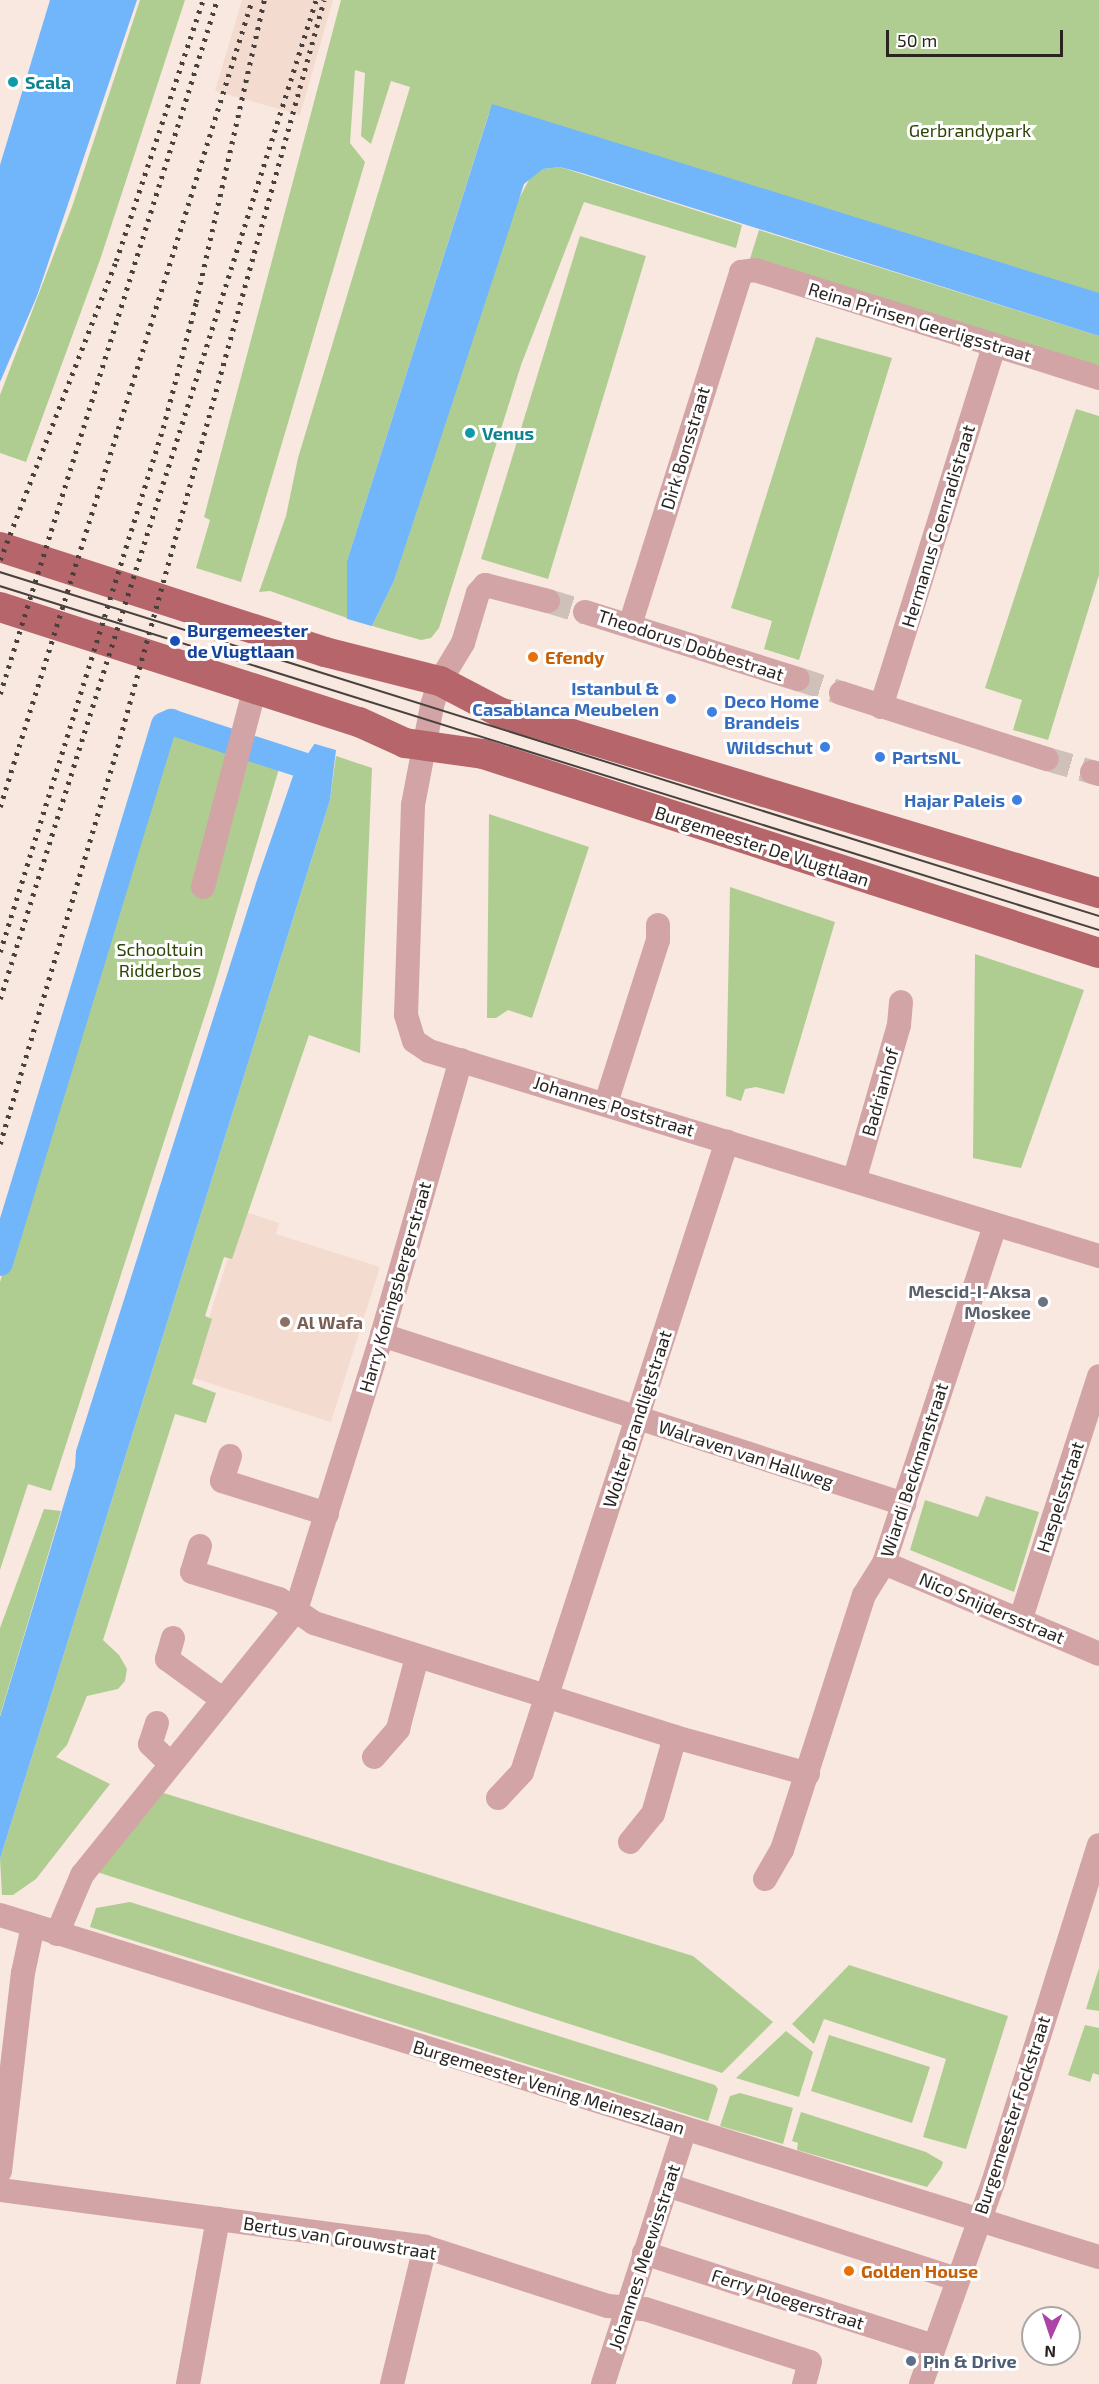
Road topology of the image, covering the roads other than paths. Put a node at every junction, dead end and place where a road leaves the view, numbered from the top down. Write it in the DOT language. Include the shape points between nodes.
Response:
graph roads {
  1 [pos="741,272"];
  2 [pos="994,346"];
  3 [pos="1099,378"];
  4 [pos="0,547"];
  5 [pos="548,601"];
  6 [pos="0,607"];
  7 [pos="585,612"];
  8 [pos="630,625"];
  9 [pos="798,679"];
  10 [pos="440,681"];
  11 [pos="255,688"];
  12 [pos="841,693"];
  13 [pos="881,707"];
  14 [pos="423,748"];
  15 [pos="1047,759"];
  16 [pos="202,887"];
  17 [pos="1099,893"];
  18 [pos="658,925"];
  19 [pos="1099,954"];
  20 [pos="901,1002"];
  21 [pos="461,1060"];
  22 [pos="606,1103"];
  23 [pos="727,1141"];
  24 [pos="854,1180"];
  25 [pos="994,1226"];
  26 [pos="1099,1256"];
  27 [pos="382,1335"];
  28 [pos="1099,1376"];
  29 [pos="637,1419"];
  30 [pos="230,1456"];
  31 [pos="904,1504"];
  32 [pos="327,1514"];
  33 [pos="200,1545"];
  34 [pos="884,1563"];
  35 [pos="296,1610"];
  36 [pos="1021,1618"];
  37 [pos="173,1638"];
  38 [pos="1099,1654"];
  39 [pos="417,1657"];
  40 [pos="547,1696"];
  41 [pos="222,1699"];
  42 [pos="157,1723"];
  43 [pos="675,1737"];
  44 [pos="374,1757"];
  45 [pos="170,1763"];
  46 [pos="808,1774"];
  47 [pos="498,1798"];
  48 [pos="630,1842"];
  49 [pos="1099,1845"];
  50 [pos="765,1879"];
  51 [pos="0,1915"];
  52 [pos="33,1926"];
  53 [pos="57,1934"];
  54 [pos="685,2129"];
  55 [pos="0,2171"];
  56 [pos="666,2186"];
  57 [pos="0,2190"];
  58 [pos="218,2219"];
  59 [pos="977,2219"];
  60 [pos="425,2247"];
  61 [pos="644,2253"];
  62 [pos="1099,2257"];
  63 [pos="956,2279"];
  64 [pos="625,2309"];
  65 [pos="933,2346"];
  66 [pos="807,2373"];
  67 [pos="188,2384"];
  68 [pos="392,2384"];
  69 [pos="603,2384"];
  70 [pos="921,2384"];
  1 -- 2 [label="street, Reina Prinsen Geerligsstraat" via="755,270"];
  1 -- 8 [label="street, Dirk Bonsstraat"];
  2 -- 3 [label="street, Reina Prinsen Geerligsstraat"];
  2 -- 13 [label="street, Hermanus Coenradistraat"];
  4 -- 10 [label="main road" via="325,652"];
  5 -- 10 [label="street" via="485,585 478,593 463,643"];
  6 -- 11 [label="main road, Burgemeester De Vlugtlaan"];
  7 -- 8 [label="street, Theodorus Dobbestraat"];
  8 -- 9 [label="street, Theodorus Dobbestraat"];
  10 -- 14 [label="street"];
  10 -- 17 [label="main road" via="499,712"];
  11 -- 14 [label="main road, Burgemeester De Vlugtlaan"];
  11 -- 16 [label="street"];
  12 -- 13 [label="street"];
  13 -- 15 [label="street"];
  14 -- 19 [label="main road, Burgemeester De Vlugtlaan" via="483,754"];
  14 -- 21 [label="street, Johannes Poststraat" via="413,805 406,1015 414,1041 429,1051"];
  18 -- 22 [label="street" via="658,940"];
  20 -- 24 [label="street, Badrianhof" via="899,1025"];
  21 -- 22 [label="street, Johannes Poststraat"];
  21 -- 27 [label="street, Harry Koningsbergerstraat"];
  22 -- 23 [label="street, Johannes Poststraat"];
  23 -- 24 [label="street, Johannes Poststraat"];
  23 -- 29 [label="street, Wolter Brandligtstraat"];
  24 -- 25 [label="street, Johannes Poststraat"];
  25 -- 26 [label="street, Johannes Poststraat"];
  25 -- 31 [label="street, Wiardi Beckmanstraat"];
  27 -- 29 [label="street, Walraven van Hallweg"];
  27 -- 32 [label="street, Harry Koningsbergerstraat"];
  28 -- 36 [label="street, Haspelsstraat"];
  29 -- 31 [label="street, Walraven van Hallweg"];
  29 -- 40 [label="street, Wolter Brandligtstraat"];
  30 -- 32 [label="street" via="222,1481"];
  31 -- 34 [label="street, Wiardi Beckmanstraat"];
  32 -- 35 [label="street, Harry Koningsbergerstraat"];
  33 -- 35 [label="street" via="192,1572 279,1599"];
  34 -- 36 [label="street, Nico Snijdersstraat"];
  34 -- 46 [label="street, Wiardi Beckmanstraat" via="864,1594"];
  35 -- 39 [label="street" via="314,1623"];
  35 -- 41 [label="street, Harry Koningsbergerstraat"];
  36 -- 38 [label="street, Nico Snijdersstraat"];
  37 -- 41 [label="street" via="167,1659"];
  39 -- 40 [label="street"];
  39 -- 44 [label="street" via="398,1729"];
  40 -- 43 [label="street"];
  40 -- 47 [label="street, Wolter Brandligtstraat" via="522,1772"];
  41 -- 45 [label="street, Harry Koningsbergerstraat"];
  42 -- 45 [label="street" via="150,1744"];
  43 -- 46 [label="street"];
  43 -- 48 [label="street" via="653,1814"];
  45 -- 53 [label="street, Harry Koningsbergerstraat" via="82,1875"];
  46 -- 50 [label="street, Wiardi Beckmanstraat" via="782,1850"];
  49 -- 59 [label="street, Burgemeester Fockstraat" via="996,2176"];
  51 -- 52 [label="street, Burgemeester Vening Meineszlaan"];
  52 -- 53 [label="street, Burgemeester Vening Meineszlaan"];
  52 -- 55 [label="street" via="23,1974"];
  53 -- 54 [label="street, Burgemeester Vening Meineszlaan"];
  54 -- 56 [label="street, Johannes Meewisstraat"];
  54 -- 59 [label="street, Burgemeester Vening Meineszlaan"];
  56 -- 61 [label="street, Johannes Meewisstraat"];
  56 -- 63 [label="street"];
  57 -- 58 [label="street, Bertus van Grouwstraat"];
  58 -- 60 [label="street, Bertus van Grouwstraat"];
  58 -- 67 [label="street"];
  59 -- 62 [label="street, Burgemeester Vening Meineszlaan"];
  59 -- 63 [label="street, Burgemeester Fockstraat"];
  60 -- 64 [label="street, Bertus van Grouwstraat"];
  60 -- 68 [label="street"];
  61 -- 64 [label="street, Johannes Meewisstraat"];
  61 -- 65 [label="street, Ferry Ploegerstraat"];
  63 -- 65 [label="street, Burgemeester Fockstraat"];
  64 -- 66 [label="street, Bertus van Grouwstraat" via="645,2309"];
  64 -- 69 [label="street, Johannes Meewisstraat"];
  65 -- 70 [label="street, Burgemeester Fockstraat"];
}
